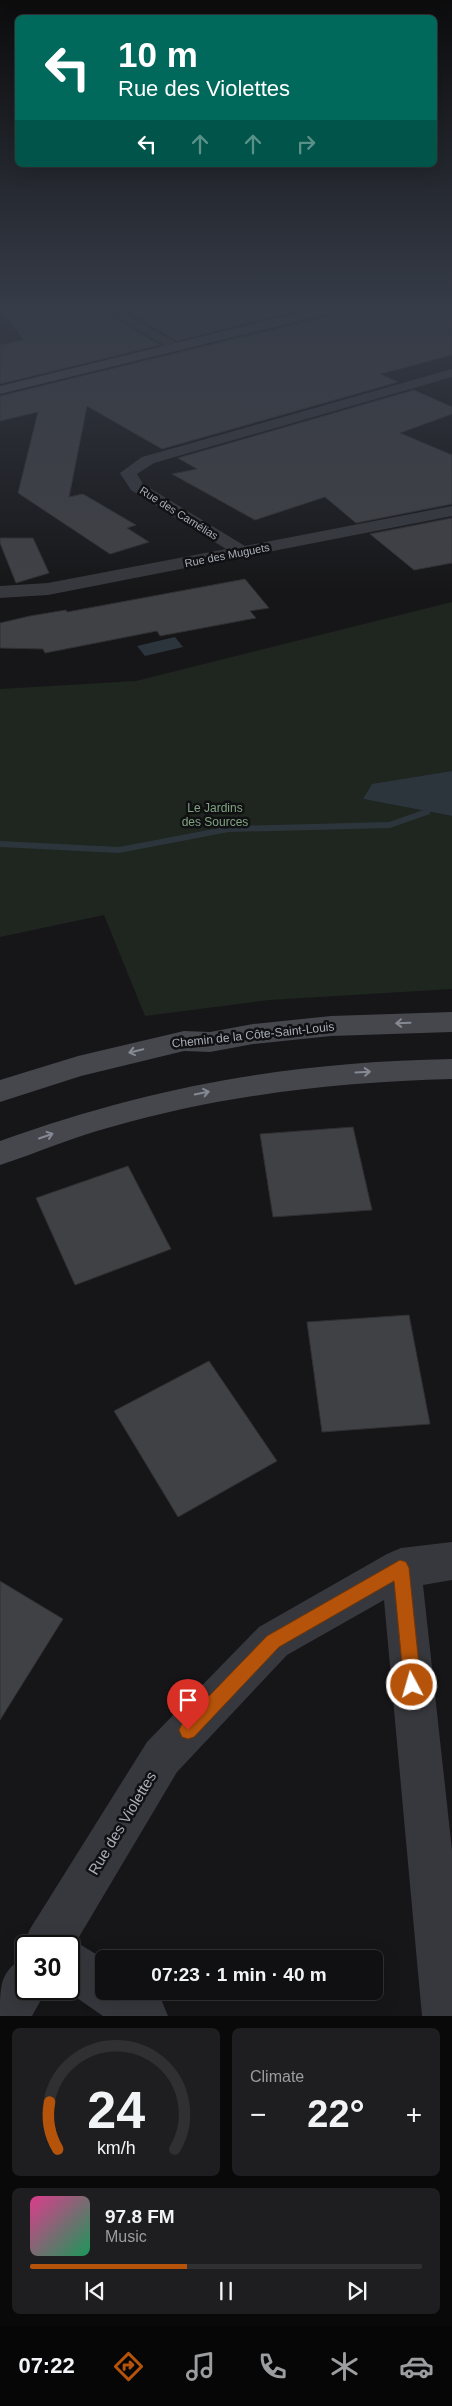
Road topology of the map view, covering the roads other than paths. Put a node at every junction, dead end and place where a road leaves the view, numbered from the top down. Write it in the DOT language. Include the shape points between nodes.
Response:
graph roads {
  1 [pos="343,404"];
  2 [pos="452,511"];
  3 [pos="243,552"];
  4 [pos="0,592"];
  5 [pos="452,1022"];
  6 [pos="452,1069"];
  7 [pos="0,1091"];
  8 [pos="0,1153"];
  9 [pos="452,1561"];
  10 [pos="400,1568"];
  11 [pos="55,1935"];
  12 [pos="80,1971"];
  13 [pos="95,1982"];
  14 [pos="15,1999"];
  15 [pos="122,2000"];
  16 [pos="5,2016"];
  17 [pos="144,2016"];
  18 [pos="446,2016"];
  1 -- 3 [label="street, Rue des Camélias" via="148,460 128,473 137,487"];
  2 -- 3 [label="street, Rue des Muguets"];
  3 -- 4 [label="street, Rue des Muguets" via="48,589"];
  5 -- 7 [label="street, Chemin de la Côte-Saint-Louis, one-way" via="331,1026 210,1042 184,1040 78,1066"];
  8 -- 6 [label="street, one-way" via="119,1112 212,1090 331,1074"];
  9 -- 10 [label="street, Rue des Violettes"];
  10 -- 11 [label="street, Rue des Violettes" via="273,1642 162,1757"];
  10 -- 18 [label="street"];
  12 -- 13 [label="street"];
  14 -- 16 [label="street"];
  15 -- 17 [label="street"];
}
